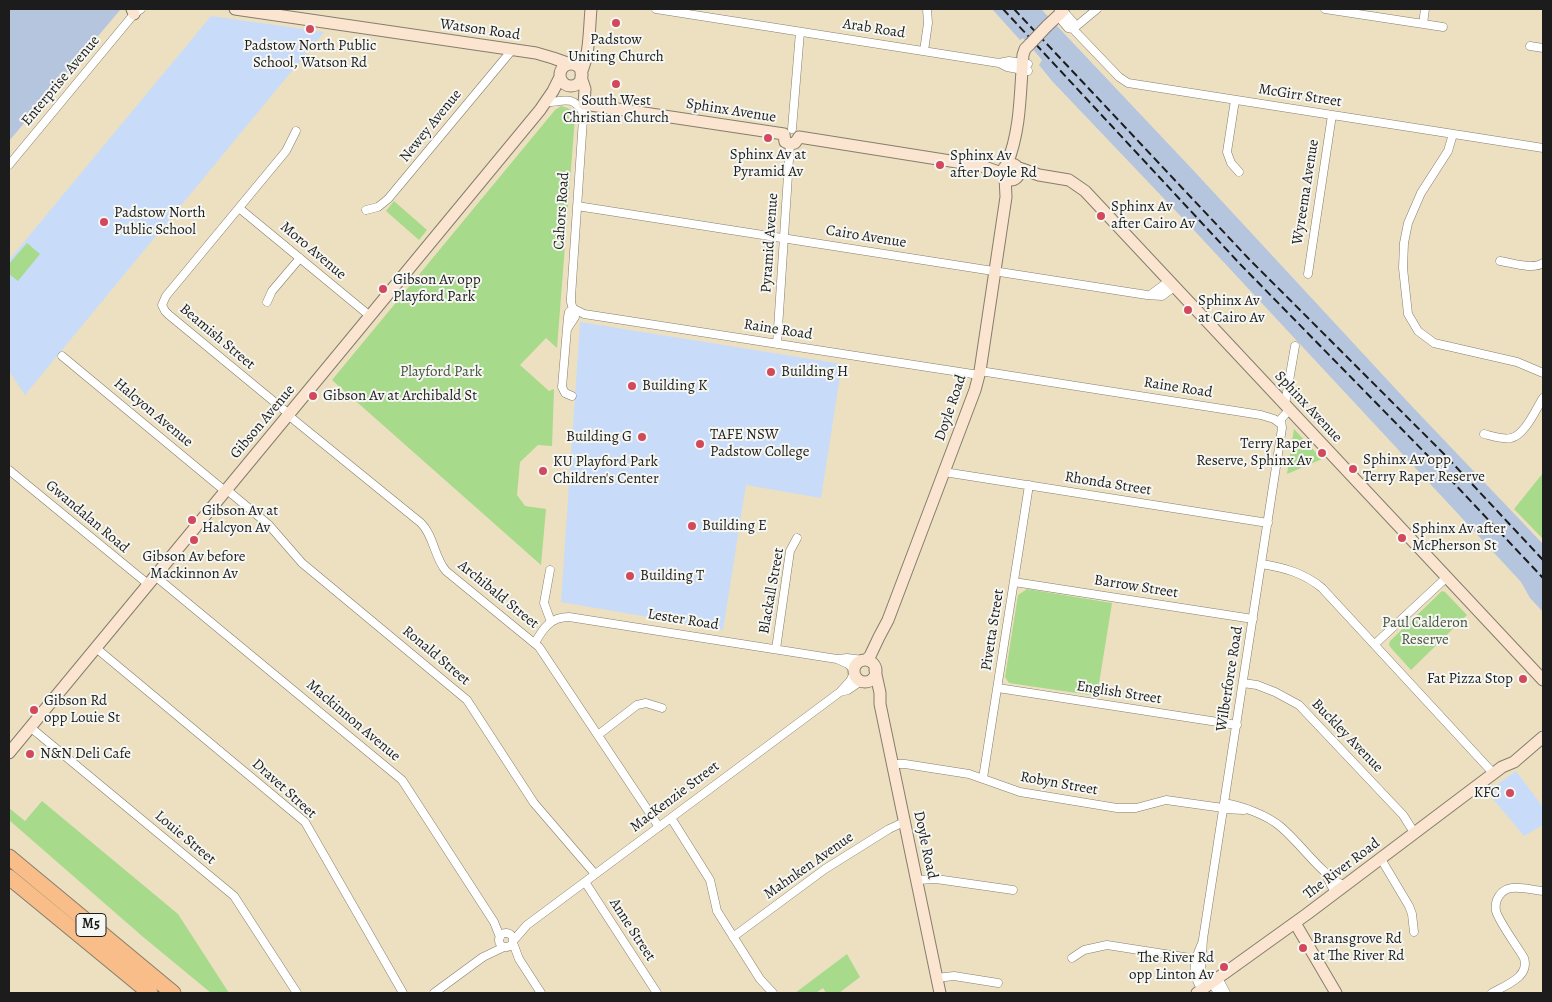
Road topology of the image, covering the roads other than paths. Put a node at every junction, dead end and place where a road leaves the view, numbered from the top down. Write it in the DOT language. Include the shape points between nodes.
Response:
graph roads {
  1 [pos="235,9"];
  2 [pos="591,9"];
  3 [pos="656,9"];
  4 [pos="927,9"];
  5 [pos="1097,9"];
  6 [pos="1325,9"];
  7 [pos="1425,9"];
  8 [pos="136,10"];
  9 [pos="685,11"];
  10 [pos="1058,11"];
  11 [pos="1423,24"];
  12 [pos="1443,27"];
  13 [pos="1073,29"];
  14 [pos="800,32"];
  15 [pos="588,45"];
  16 [pos="1530,46"];
  17 [pos="1543,48"];
  18 [pos="512,50"];
  19 [pos="924,51"];
  20 [pos="1025,67"];
  21 [pos="566,69"];
  22 [pos="576,80"];
  23 [pos="1235,100"];
  24 [pos="551,102"];
  25 [pos="540,110"];
  26 [pos="584,110"];
  27 [pos="1332,115"];
  28 [pos="296,131"];
  29 [pos="1453,134"];
  30 [pos="791,136"];
  31 [pos="1543,148"];
  32 [pos="9,165"];
  33 [pos="1011,172"];
  34 [pos="1239,172"];
  35 [pos="577,206"];
  36 [pos="239,208"];
  37 [pos="366,210"];
  38 [pos="785,238"];
  39 [pos="300,258"];
  40 [pos="1500,261"];
  41 [pos="1543,263"];
  42 [pos="995,272"];
  43 [pos="1308,274"];
  44 [pos="1172,284"];
  45 [pos="267,302"];
  46 [pos="574,309"];
  47 [pos="370,316"];
  48 [pos="778,344"];
  49 [pos="1295,346"];
  50 [pos="62,356"];
  51 [pos="979,373"];
  52 [pos="1543,373"];
  53 [pos="572,396"];
  54 [pos="1543,398"];
  55 [pos="1290,410"];
  56 [pos="289,415"];
  57 [pos="1281,424"];
  58 [pos="1484,434"];
  59 [pos="9,470"];
  60 [pos="944,472"];
  61 [pos="1029,485"];
  62 [pos="226,490"];
  63 [pos="1268,522"];
  64 [pos="797,538"];
  65 [pos="1262,564"];
  66 [pos="550,570"];
  67 [pos="1447,577"];
  68 [pos="152,580"];
  69 [pos="1014,582"];
  70 [pos="1253,619"];
  71 [pos="551,622"];
  72 [pos="536,642"];
  73 [pos="1375,644"];
  74 [pos="96,648"];
  75 [pos="776,649"];
  76 [pos="837,659"];
  77 [pos="870,664"];
  78 [pos="859,676"];
  79 [pos="1543,680"];
  80 [pos="1243,685"];
  81 [pos="998,688"];
  82 [pos="880,704"];
  83 [pos="662,708"];
  84 [pos="1237,725"];
  85 [pos="30,727"];
  86 [pos="1543,728"];
  87 [pos="598,735"];
  88 [pos="1543,737"];
  89 [pos="10,749"];
  90 [pos="892,764"];
  91 [pos="1498,771"];
  92 [pos="983,778"];
  93 [pos="1223,807"];
  94 [pos="671,818"];
  95 [pos="904,822"];
  96 [pos="659,827"];
  97 [pos="1418,831"];
  98 [pos="9,857"];
  99 [pos="1381,859"];
  100 [pos="1324,872"];
  101 [pos="595,874"];
  102 [pos="9,877"];
  103 [pos="917,880"];
  104 [pos="585,882"];
  105 [pos="1013,890"];
  106 [pos="1340,890"];
  107 [pos="1543,891"];
  108 [pos="1294,923"];
  109 [pos="527,924"];
  110 [pos="1414,932"];
  111 [pos="503,935"];
  112 [pos="733,937"];
  113 [pos="509,944"];
  114 [pos="482,957"];
  115 [pos="1072,958"];
  116 [pos="1199,960"];
  117 [pos="936,978"];
  118 [pos="998,983"];
  119 [pos="1208,986"];
  120 [pos="150,993"];
  121 [pos="173,993"];
  122 [pos="297,993"];
  123 [pos="403,993"];
  124 [pos="434,993"];
  125 [pos="541,993"];
  126 [pos="657,993"];
  127 [pos="773,993"];
  128 [pos="940,993"];
  129 [pos="1218,993"];
  130 [pos="1226,993"];
  131 [pos="1336,993"];
  132 [pos="1492,993"];
  1 -- 18 [label="street, Watson Road"];
  2 -- 15 [label="street, Cahors Road"];
  3 -- 9 [label="street, Arab Road"];
  4 -- 19 [label="street"];
  5 -- 13 [label="street"];
  6 -- 11 [label="street"];
  7 -- 11 [label="street"];
  8 -- 32 [label="street, Enterprise Avenue"];
  9 -- 14 [label="street, Arab Road"];
  10 -- 13 [label="street" via="1068,28"];
  10 -- 20 [label="street, Doyle Road, bridge" via="1024,52"];
  11 -- 12 [label="street"];
  13 -- 23 [label="street, McGirr Street" via="1128,83"];
  14 -- 19 [label="street, Arab Road"];
  14 -- 30 [label="street, Pyramid Avenue"];
  15 -- 21 [label="street" via="581,57"];
  15 -- 22 [label="street, Cahors Road" via="586,61"];
  16 -- 17 [label="street"];
  18 -- 21 [label="street, Watson Road" via="542,54"];
  18 -- 37 [label="street, Newey Avenue" via="388,199 378,207"];
  19 -- 20 [label="street, Arab Road" via="999,63 1009,61"];
  20 -- 33 [label="street, Doyle Road" via="1026,90 1020,106"];
  21 -- 22 [label="street" via="577,66"];
  21 -- 22 [label="street" via="562,82"];
  21 -- 25 [label="street, Gibson Avenue"];
  22 -- 24 [label="street, Gibson Avenue"];
  22 -- 26 [label="street, Cahors Road" via="585,89"];
  23 -- 27 [label="street, McGirr Street"];
  23 -- 34 [label="street" via="1227,152"];
  24 -- 25 [label="street, Gibson Avenue"];
  24 -- 26 [label="street" via="575,102"];
  25 -- 47 [label="street, Gibson Avenue"];
  26 -- 30 [label="street, Sphinx Avenue"];
  26 -- 35 [label="street, Cahors Road"];
  27 -- 29 [label="street, McGirr Street"];
  27 -- 43 [label="street, Wyreema Avenue"];
  28 -- 36 [label="street, Beamish Street" via="286,151"];
  29 -- 31 [label="street, McGirr Street"];
  29 -- 52 [label="street" via="1448,151 1416,201 1407,228 1404,268 1408,314 1418,331 1434,343 1517,362"];
  30 -- 33 [label="street, Sphinx Avenue"];
  30 -- 38 [label="street, Pyramid Avenue"];
  33 -- 42 [label="street, Doyle Road"];
  33 -- 44 [label="street, Sphinx Avenue" via="1069,180 1082,188"];
  35 -- 38 [label="street, Cairo Avenue"];
  35 -- 46 [label="street, Cahors Road" via="571,297"];
  36 -- 39 [label="street, Moro Avenue"];
  36 -- 56 [label="street, Beamish Street" via="162,305 169,315"];
  38 -- 42 [label="street, Cairo Avenue"];
  38 -- 48 [label="street, Pyramid Avenue"];
  39 -- 45 [label="street" via="272,290"];
  39 -- 47 [label="street, Moro Avenue"];
  40 -- 41 [label="street" via="1534,266"];
  42 -- 44 [label="street, Cairo Avenue" via="1150,295"];
  42 -- 51 [label="street, Doyle Road"];
  44 -- 55 [label="street, Sphinx Avenue"];
  46 -- 48 [label="street, Raine Road" via="584,314"];
  46 -- 53 [label="street, Cahors Road" via="569,312 562,387"];
  47 -- 56 [label="street, Gibson Avenue"];
  48 -- 51 [label="street, Raine Road"];
  49 -- 55 [label="street, Wilberforce Road"];
  50 -- 62 [label="street, Halcyon Avenue"];
  51 -- 57 [label="street, Raine Road" via="1261,415 1274,418"];
  51 -- 60 [label="street, Doyle Road"];
  54 -- 58 [label="street" via="1518,435 1509,438"];
  55 -- 57 [label="street, Wilberforce Road" via="1281,418"];
  55 -- 67 [label="street, Sphinx Avenue"];
  56 -- 62 [label="street, Gibson Avenue"];
  56 -- 72 [label="street, Archibald Street" via="421,523 428,531 446,571"];
  57 -- 63 [label="street, Wilberforce Road"];
  59 -- 68 [label="street, Gwandalan Road"];
  60 -- 61 [label="street, Rhonda Street"];
  60 -- 77 [label="street, Doyle Road"];
  61 -- 63 [label="street, Rhonda Street"];
  61 -- 69 [label="street, Pivetta Street"];
  62 -- 68 [label="street, Gibson Avenue"];
  62 -- 101 [label="street, Ronald Street" via="269,525 302,563 467,700 534,803"];
  63 -- 65 [label="street, Wilberforce Road"];
  64 -- 75 [label="street, Blackall Street" via="790,551"];
  65 -- 70 [label="street, Wilberforce Road"];
  65 -- 73 [label="street" via="1293,571 1316,583"];
  66 -- 71 [label="street" via="544,603"];
  67 -- 73 [label="street"];
  67 -- 79 [label="street, Sphinx Avenue"];
  68 -- 74 [label="street, Gibson Avenue"];
  68 -- 111 [label="street, Mackinnon Avenue" via="402,780"];
  69 -- 70 [label="street, Barrow Street"];
  69 -- 81 [label="street, Pivetta Street"];
  70 -- 80 [label="street, Wilberforce Road"];
  71 -- 72 [label="street"];
  71 -- 75 [label="street, Lester Road" via="561,617 574,617"];
  72 -- 87 [label="street, Archibald Street"];
  73 -- 91 [label="street"];
  74 -- 85 [label="street, Gibson Avenue"];
  74 -- 123 [label="street, Dravet Street" via="305,822"];
  75 -- 76 [label="street, Lester Road"];
  76 -- 77 [label="street, Lester Road"];
  76 -- 78 [label="street, Lester Road" via="848,664"];
  77 -- 78 [label="street" via="857,664"];
  77 -- 78 [label="street" via="873,678"];
  77 -- 82 [label="street, Doyle Road" via="879,687"];
  78 -- 82 [label="street, Doyle Road" via="870,686"];
  78 -- 94 [label="street, MacKenzie Street"];
  80 -- 84 [label="street, Wilberforce Road"];
  80 -- 97 [label="street, Buckley Avenue" via="1263,688 1299,705"];
  81 -- 84 [label="street, English Street"];
  81 -- 92 [label="street, Pivetta Street"];
  82 -- 90 [label="street, Doyle Road"];
  83 -- 87 [label="street" via="646,703 637,705"];
  84 -- 93 [label="street, Wilberforce Road"];
  85 -- 89 [label="street, Gibson Avenue"];
  85 -- 122 [label="street, Louie Street" via="234,896"];
  86 -- 91 [label="street, The River Road"];
  87 -- 96 [label="street, Archibald Street"];
  88 -- 91 [label="street, The River Road"];
  90 -- 92 [label="street, Robyn Street"];
  90 -- 95 [label="street, Doyle Road"];
  91 -- 97 [label="street, The River Road"];
  92 -- 93 [label="street, Robyn Street" via="1020,792 1116,808 1136,808 1166,800"];
  93 -- 100 [label="street, Robyn Street" via="1257,813 1278,824"];
  93 -- 116 [label="street, Wilberforce Road"];
  94 -- 96 [label="street, MacKenzie Street"];
  94 -- 112 [label="street" via="708,876 717,911"];
  95 -- 103 [label="street, Doyle Road"];
  95 -- 112 [label="street, Mahnken Avenue" via="832,864"];
  96 -- 101 [label="street, MacKenzie Street"];
  97 -- 99 [label="street, The River Road"];
  98 -- 121 [label="highway, M5"];
  99 -- 106 [label="street, The River Road"];
  99 -- 110 [label="street" via="1409,906"];
  100 -- 106 [label="street"];
  100 -- 106 [label="street" via="1336,881"];
  101 -- 104 [label="street, MacKenzie Street"];
  102 -- 120 [label="highway, M5"];
  103 -- 105 [label="street" via="936,879"];
  103 -- 117 [label="street, Doyle Road"];
  104 -- 109 [label="street, MacKenzie Street"];
  104 -- 126 [label="street, Anne Street"];
  106 -- 108 [label="street, The River Road"];
  107 -- 132 [label="street" via="1512,888 1498,898 1498,914 1526,965 1519,977"];
  108 -- 119 [label="street, The River Road"];
  108 -- 131 [label="street"];
  109 -- 111 [label="street, MacKenzie Street"];
  109 -- 113 [label="street, MacKenzie Street"];
  111 -- 113 [label="street" via="500,943"];
  111 -- 113 [label="street" via="511,934"];
  111 -- 114 [label="street, MacKenzie Street"];
  112 -- 127 [label="street"];
  113 -- 114 [label="street, MacKenzie Street"];
  113 -- 125 [label="street"];
  114 -- 124 [label="street, MacKenzie Street"];
  115 -- 116 [label="street" via="1084,950 1107,945"];
  116 -- 119 [label="street, Wilberforce Road" via="1194,975"];
  117 -- 118 [label="street" via="954,976"];
  117 -- 128 [label="street, Doyle Road"];
  119 -- 129 [label="street"];
  119 -- 130 [label="street"];
}
